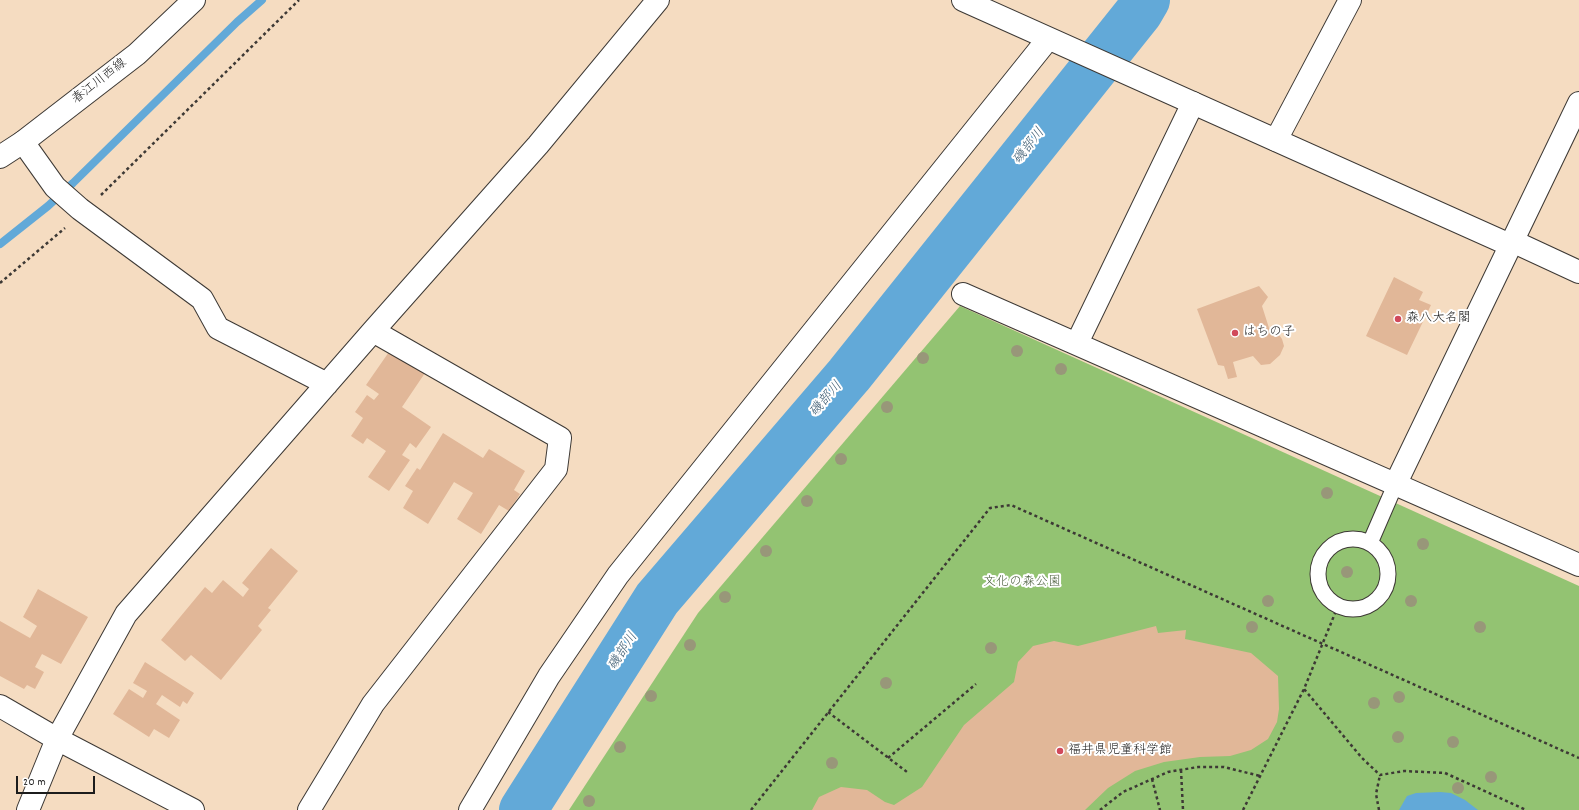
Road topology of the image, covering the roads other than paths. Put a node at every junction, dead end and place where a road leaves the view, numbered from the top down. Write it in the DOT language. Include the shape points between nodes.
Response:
graph roads {
  1 [pos="194,0"];
  2 [pos="658,0"];
  3 [pos="963,0"];
  4 [pos="1350,0"];
  5 [pos="1048,38"];
  6 [pos="1193,103"];
  7 [pos="1579,103"];
  8 [pos="1276,140"];
  9 [pos="23,142"];
  10 [pos="0,157"];
  11 [pos="1511,243"];
  12 [pos="1579,272"];
  13 [pos="963,294"];
  14 [pos="373,331"];
  15 [pos="1076,343"];
  16 [pos="327,384"];
  17 [pos="1396,483"];
  18 [pos="1370,543"];
  19 [pos="1579,565"];
  20 [pos="0,706"];
  21 [pos="57,739"];
  22 [pos="28,810"];
  23 [pos="193,810"];
  24 [pos="310,810"];
  25 [pos="470,810"];
  1 -- 9 [label="street, 春江川西線" via="137,54"];
  2 -- 14 [label="street" via="538,145"];
  3 -- 5 [label="street"];
  4 -- 8 [label="street"];
  5 -- 6 [label="street"];
  5 -- 25 [label="street" via="618,575 549,676"];
  6 -- 8 [label="street"];
  6 -- 15 [label="street"];
  7 -- 11 [label="street"];
  8 -- 11 [label="street"];
  9 -- 10 [label="street, 春江川西線"];
  9 -- 16 [label="street" via="55,187 202,299 218,328"];
  11 -- 12 [label="street"];
  11 -- 17 [label="street"];
  13 -- 15 [label="street"];
  14 -- 16 [label="street"];
  14 -- 24 [label="street" via="560,438 556,470 373,704"];
  15 -- 17 [label="street"];
  16 -- 21 [label="street" via="126,614"];
  17 -- 18 [label="lane"];
  17 -- 19 [label="street"];
  18 -- 18 [label="lane" via="1381,552 1387,564 1388,577 1384,590 1376,601 1365,608 1351,610 1338,606 1325,596 1318,582 1319,566 1326,551 1347,540"];
  20 -- 21 [label="street"];
  21 -- 22 [label="street"];
  21 -- 23 [label="street"];
}
